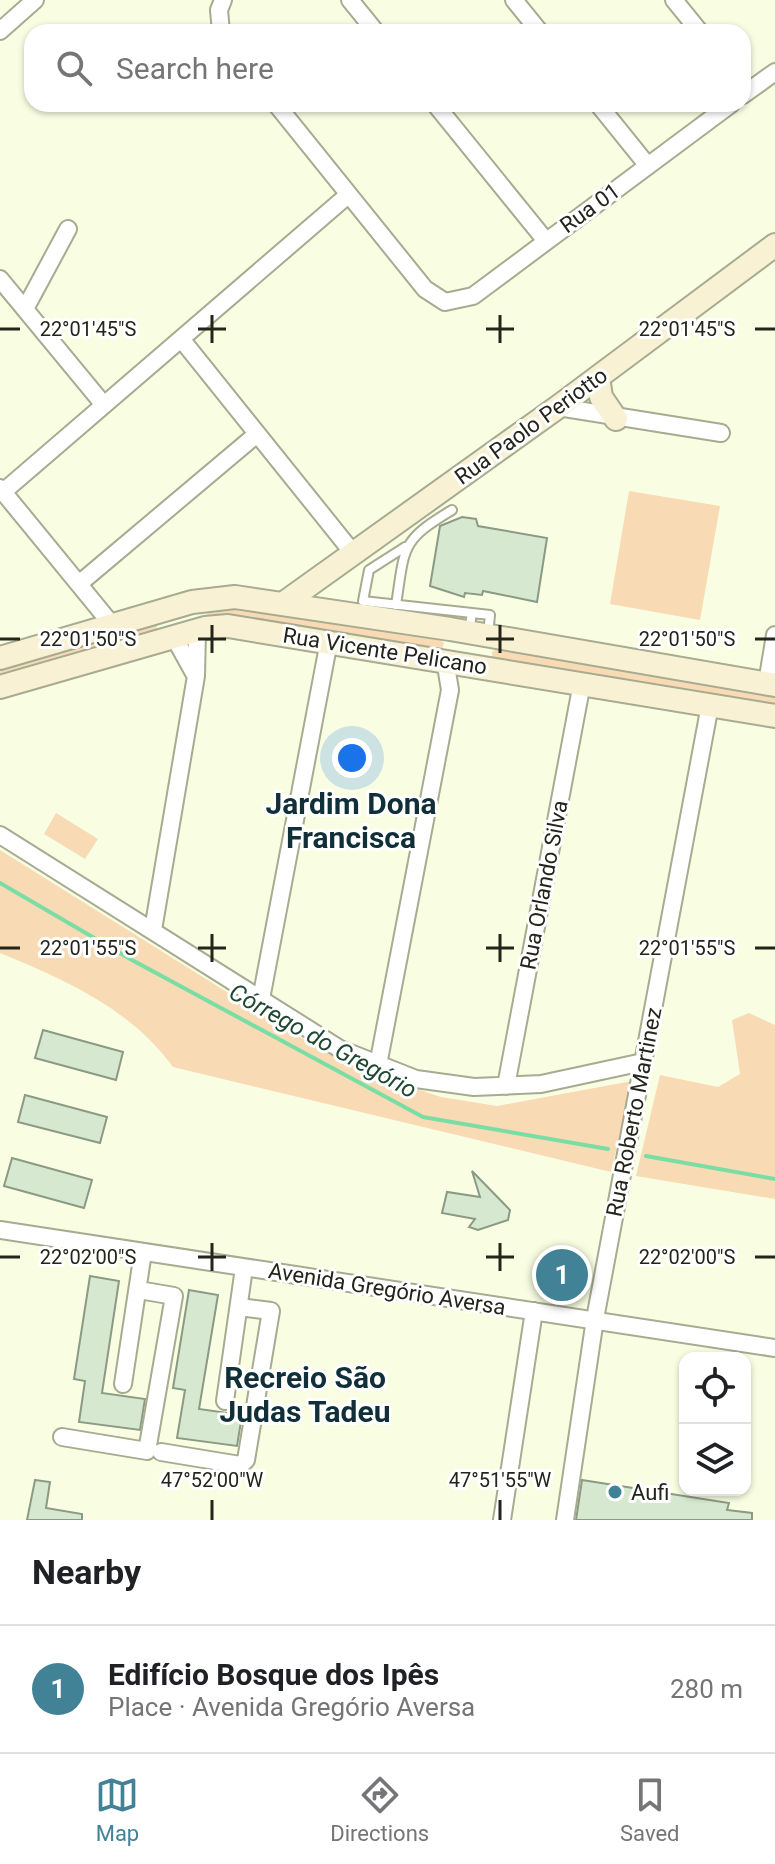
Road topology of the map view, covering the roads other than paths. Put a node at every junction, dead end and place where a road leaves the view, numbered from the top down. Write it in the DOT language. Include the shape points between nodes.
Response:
graph roads {
  1 [pos="35,0"];
  2 [pos="223,0"];
  3 [pos="350,0"];
  4 [pos="514,0"];
  5 [pos="674,0"];
  6 [pos="221,24"];
  7 [pos="370,24"];
  8 [pos="534,24"];
  9 [pos="694,24"];
  10 [pos="0,31"];
  11 [pos="775,72"];
  12 [pos="751,86"];
  13 [pos="282,112"];
  14 [pos="441,112"];
  15 [pos="604,112"];
  16 [pos="720,112"];
  17 [pos="648,166"];
  18 [pos="348,195"];
  19 [pos="68,229"];
  20 [pos="546,241"];
  21 [pos="775,245"];
  22 [pos="0,279"];
  23 [pos="25,309"];
  24 [pos="182,340"];
  25 [pos="598,377"];
  26 [pos="104,405"];
  27 [pos="558,407"];
  28 [pos="616,419"];
  29 [pos="721,433"];
  30 [pos="257,434"];
  31 [pos="2,490"];
  32 [pos="452,510"];
  33 [pos="405,547"];
  34 [pos="353,553"];
  35 [pos="80,583"];
  36 [pos="192,602"];
  37 [pos="284,603"];
  38 [pos="396,605"];
  39 [pos="167,610"];
  40 [pos="113,626"];
  41 [pos="471,629"];
  42 [pos="197,631"];
  43 [pos="775,635"];
  44 [pos="174,637"];
  45 [pos="329,641"];
  46 [pos="0,658"];
  47 [pos="445,660"];
  48 [pos="475,665"];
  49 [pos="196,676"];
  50 [pos="582,683"];
  51 [pos="771,684"];
  52 [pos="0,687"];
  53 [pos="450,690"];
  54 [pos="710,705"];
  55 [pos="775,716"];
  56 [pos="0,835"];
  57 [pos="153,930"];
  58 [pos="261,999"];
  59 [pos="643,1062"];
  60 [pos="378,1065"];
  61 [pos="506,1086"];
  62 [pos="0,1230"];
  63 [pos="143,1252"];
  64 [pos="244,1268"];
  65 [pos="139,1290"];
  66 [pos="239,1307"];
  67 [pos="534,1311"];
  68 [pos="595,1319"];
  69 [pos="775,1348"];
  70 [pos="123,1384"];
  71 [pos="225,1401"];
  72 [pos="62,1437"];
  73 [pos="161,1452"];
  74 [pos="502,1520"];
  75 [pos="565,1520"];
  1 -- 10 [label="street"];
  2 -- 6 [label="street"];
  3 -- 7 [label="street"];
  4 -- 8 [label="street"];
  5 -- 9 [label="street"];
  11 -- 12 [label="street"];
  13 -- 18 [label="street"];
  14 -- 20 [label="street"];
  15 -- 17 [label="street"];
  16 -- 17 [label="street, Rua 01"];
  17 -- 20 [label="street, Rua 01"];
  18 -- 20 [label="street, Rua 01" via="425,289 445,302 473,296"];
  18 -- 24 [label="street"];
  19 -- 23 [label="street"];
  21 -- 25 [label="street, Rua Paolo Periotto"];
  22 -- 23 [label="street"];
  23 -- 26 [label="street"];
  24 -- 26 [label="street"];
  24 -- 30 [label="street"];
  25 -- 27 [label="street, Rua Paolo Periotto"];
  25 -- 28 [label="street" via="601,397"];
  26 -- 31 [label="street"];
  27 -- 28 [label="street"];
  27 -- 34 [label="street, Rua Paolo Periotto"];
  28 -- 29 [label="street"];
  30 -- 34 [label="street"];
  30 -- 35 [label="street"];
  31 -- 35 [label="street"];
  32 -- 33 [label="lane"];
  33 -- 38 [label="lane"];
  33 -- 38 [label="lane" via="369,570 363,601"];
  34 -- 37 [label="street, Rua Paolo Periotto"];
  35 -- 40 [label="street"];
  36 -- 37 [label="street, Rua Vicente Pelicano" via="235,597"];
  36 -- 39 [label="street, Rua Vicente Pelicano"];
  36 -- 42 [label="street"];
  37 -- 41 [label="street, Rua Vicente Pelicano"];
  38 -- 41 [label="lane"];
  39 -- 40 [label="street, Rua Vicente Pelicano"];
  39 -- 44 [label="street"];
  40 -- 46 [label="street, Rua Vicente Pelicano"];
  41 -- 47 [label="street"];
  41 -- 48 [label="street"];
  41 -- 51 [label="street, Rua Vicente Pelicano"];
  42 -- 44 [label="street, Rua Vicente Pelicano"];
  42 -- 45 [label="street, Rua Vicente Pelicano" via="228,626"];
  42 -- 49 [label="street"];
  43 -- 51 [label="street"];
  44 -- 49 [label="street"];
  44 -- 52 [label="street, Rua Vicente Pelicano"];
  45 -- 47 [label="street, Rua Vicente Pelicano"];
  45 -- 58 [label="street"];
  47 -- 48 [label="street, Rua Vicente Pelicano"];
  47 -- 53 [label="street"];
  48 -- 50 [label="street, Rua Vicente Pelicano"];
  48 -- 53 [label="street"];
  49 -- 57 [label="street"];
  50 -- 54 [label="street, Rua Vicente Pelicano"];
  50 -- 61 [label="street, Rua Orlando Silva"];
  53 -- 60 [label="street"];
  54 -- 55 [label="street, Rua Vicente Pelicano"];
  54 -- 59 [label="street, Rua Roberto Martinez"];
  56 -- 57 [label="street"];
  57 -- 58 [label="street"];
  58 -- 60 [label="street" via="340,1049"];
  59 -- 61 [label="street" via="576,1079"];
  59 -- 68 [label="street, Rua Roberto Martinez"];
  60 -- 61 [label="street" via="416,1079"];
  62 -- 63 [label="street, Avenida Gregório Aversa"];
  63 -- 64 [label="street, Avenida Gregório Aversa"];
  63 -- 65 [label="street"];
  64 -- 66 [label="street"];
  64 -- 67 [label="street, Avenida Gregório Aversa"];
  65 -- 70 [label="street"];
  65 -- 72 [label="street" via="174,1296 147,1451"];
  66 -- 71 [label="street"];
  66 -- 73 [label="street" via="271,1311 244,1464"];
  67 -- 68 [label="street, Avenida Gregório Aversa"];
  67 -- 74 [label="street"];
  68 -- 69 [label="street, Avenida Gregório Aversa"];
  68 -- 75 [label="street, Rua Roberto Martinez"];
}
